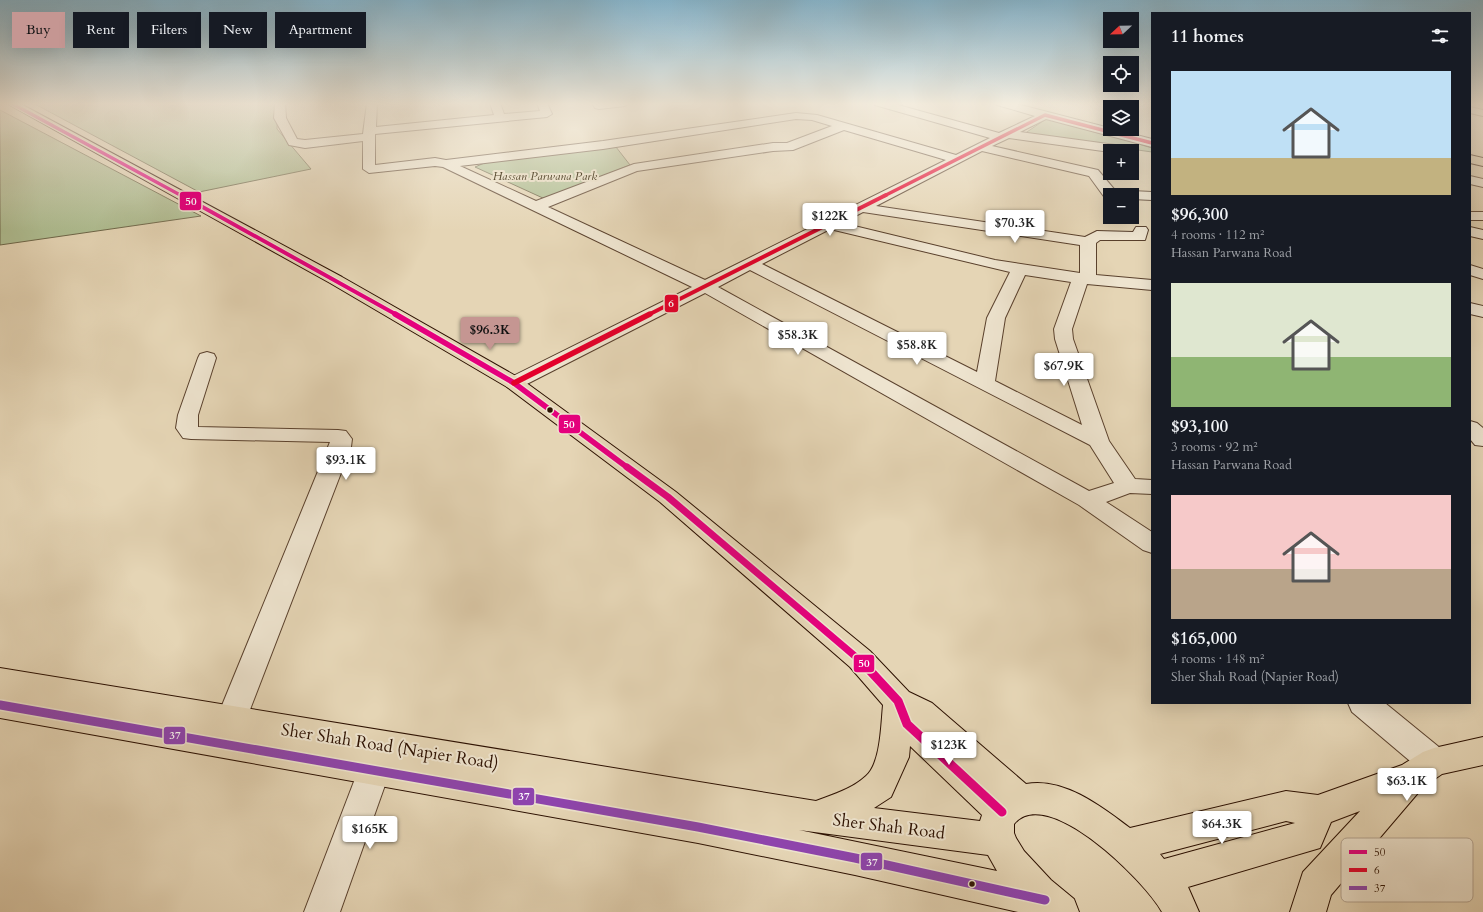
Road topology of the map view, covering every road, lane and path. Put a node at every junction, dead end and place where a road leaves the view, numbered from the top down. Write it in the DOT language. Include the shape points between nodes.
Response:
graph roads {
  1 [pos="89,146"];
  2 [pos="369,146"];
  3 [pos="598,146"];
  4 [pos="793,146"];
  5 [pos="912,146"];
  6 [pos="982,146"];
  7 [pos="1144,146"];
  8 [pos="979,147"];
  9 [pos="1151,153"];
  10 [pos="956,158"];
  11 [pos="1471,159"];
  12 [pos="1483,162"];
  13 [pos="446,164"];
  14 [pos="1471,180"];
  15 [pos="1483,183"];
  16 [pos="1105,188"];
  17 [pos="1139,195"];
  18 [pos="1151,196"];
  19 [pos="537,206"];
  20 [pos="862,208"];
  21 [pos="827,224"];
  22 [pos="1142,228"];
  23 [pos="1471,231"];
  24 [pos="1483,235"];
  25 [pos="1088,242"];
  26 [pos="750,264"];
  27 [pos="1020,269"];
  28 [pos="1471,270"];
  29 [pos="1483,274"];
  30 [pos="1084,278"];
  31 [pos="1151,285"];
  32 [pos="704,286"];
  33 [pos="1471,308"];
  34 [pos="1483,312"];
  35 [pos="207,358"];
  36 [pos="514,383"];
  37 [pos="985,384"];
  38 [pos="1471,428"];
  39 [pos="1483,440"];
  40 [pos="1098,441"];
  41 [pos="1128,486"];
  42 [pos="1151,487"];
  43 [pos="1087,500"];
  44 [pos="1151,543"];
  45 [pos="0,680"];
  46 [pos="898,700"];
  47 [pos="1364,704"];
  48 [pos="0,705"];
  49 [pos="231,720"];
  50 [pos="1483,751"];
  51 [pos="1424,769"];
  52 [pos="374,771"];
  53 [pos="1318,811"];
  54 [pos="816,816"];
  55 [pos="1007,817"];
  56 [pos="776,827"];
  57 [pos="1360,838"];
  58 [pos="1125,846"];
  59 [pos="1341,858"];
  60 [pos="1158,878"];
  61 [pos="1053,906"];
  62 [pos="322,912"];
  63 [pos="1181,912"];
  64 [pos="1308,912"];
  1 -- 36 [label="main road" via="336,280"];
  2 -- 13 [label="street" via="369,169 435,162"];
  3 -- 13 [label="street"];
  4 -- 19 [label="street" via="634,168"];
  5 -- 10 [label="street"];
  6 -- 8 [label="street"];
  7 -- 9 [label="street"];
  8 -- 10 [label="street"];
  8 -- 16 [label="street" via="1093,173"];
  10 -- 20 [label="street"];
  11 -- 12 [label="main road"];
  13 -- 19 [label="street"];
  14 -- 15 [label="street"];
  17 -- 18 [label="street"];
  19 -- 32 [label="street"];
  20 -- 21 [label="street"];
  20 -- 25 [label="street"];
  21 -- 26 [label="street"];
  21 -- 27 [label="street"];
  22 -- 25 [label="street" via="1141,236 1138,237 1097,236"];
  23 -- 24 [label="street"];
  25 -- 30 [label="street"];
  26 -- 32 [label="street"];
  26 -- 37 [label="street"];
  27 -- 30 [label="street"];
  27 -- 37 [label="street" via="996,318"];
  28 -- 29 [label="street"];
  30 -- 31 [label="street"];
  30 -- 40 [label="street" via="1063,329 1064,339"];
  32 -- 36 [label="street"];
  32 -- 43 [label="street"];
  33 -- 34 [label="street"];
  35 -- 49 [label="street" via="188,415 187,428 191,433 338,436 341,439"];
  36 -- 46 [label="main road" via="668,497 860,659"];
  37 -- 40 [label="street"];
  38 -- 39 [label="street"];
  40 -- 41 [label="street"];
  41 -- 42 [label="street"];
  41 -- 43 [label="street"];
  43 -- 44 [label="street"];
  45 -- 49 [label="main road, Sher Shah Road (Napier Road)"];
  46 -- 54 [label="main road" via="893,757 879,786 857,801"];
  46 -- 55 [label="main road" via="907,724"];
  47 -- 51 [label="street"];
  48 -- 52 [label="main road, Sher Shah Road (Napier Road)"];
  49 -- 56 [label="main road, Sher Shah Road (Napier Road)"];
  50 -- 51 [label="main road"];
  51 -- 53 [label="main road"];
  51 -- 57 [label="main road"];
  52 -- 56 [label="main road, Sher Shah Road (Napier Road)" via="698,827"];
  52 -- 62 [label="street"];
  53 -- 58 [label="main road" via="1286,806"];
  53 -- 60 [label="main road" via="1308,836"];
  54 -- 55 [label="main road, Sher Shah Road"];
  54 -- 56 [label="main road, Sher Shah Road"];
  55 -- 58 [label="main road, Sher Shah Road" via="1042,798 1066,805"];
  55 -- 61 [label="main road" via="1002,849 1020,875"];
  56 -- 61 [label="main road, Sher Shah Road (Napier Road)" via="855,858"];
  58 -- 60 [label="main road, Sher Shah Road"];
  59 -- 64 [label="main road" via="1316,885"];
  60 -- 63 [label="main road, Sher Shah Road" via="1175,898"];
}
